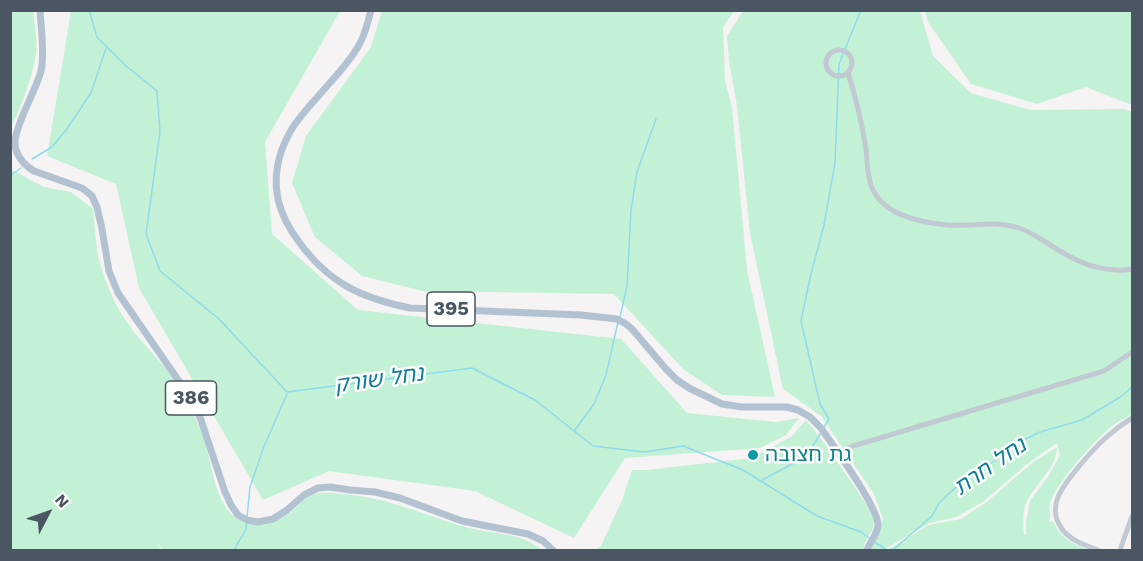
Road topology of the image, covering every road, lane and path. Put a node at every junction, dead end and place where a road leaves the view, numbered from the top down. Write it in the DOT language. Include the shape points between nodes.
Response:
graph roads {
  1 [pos="40,10"];
  2 [pos="371,10"];
  3 [pos="848,73"];
  4 [pos="1132,269"];
  5 [pos="1132,352"];
  6 [pos="1132,418"];
  7 [pos="838,453"];
  8 [pos="1132,516"];
  9 [pos="867,548"];
  10 [pos="553,550"];
  11 [pos="1098,550"];
  12 [pos="1120,550"];
  1 -- 10 [label="main road, 386" via="42,69 18,128 18,154 34,171 82,188 92,196 109,272 118,293 192,400 225,492 238,515 258,522 273,519 318,488 375,492 462,521 528,534"];
  2 -- 7 [label="main road, 395" via="359,46 292,129 278,161 276,197 291,232 317,264 355,292 410,308 616,319 632,329 676,380 688,388 722,404 798,410 810,417"];
  3 -- 3 [label="street" via="853,61 848,54 832,52 826,64 829,72 836,76"];
  3 -- 4 [label="street" via="870,182 888,208 921,221 948,225 1010,225 1083,263 1110,270"];
  5 -- 7 [label="street" via="1104,371"];
  6 -- 11 [label="street" via="1098,443 1067,480 1056,500 1060,527 1071,538"];
  7 -- 9 [label="main road, 395" via="876,515 876,536"];
  8 -- 12 [label="street"];
}
